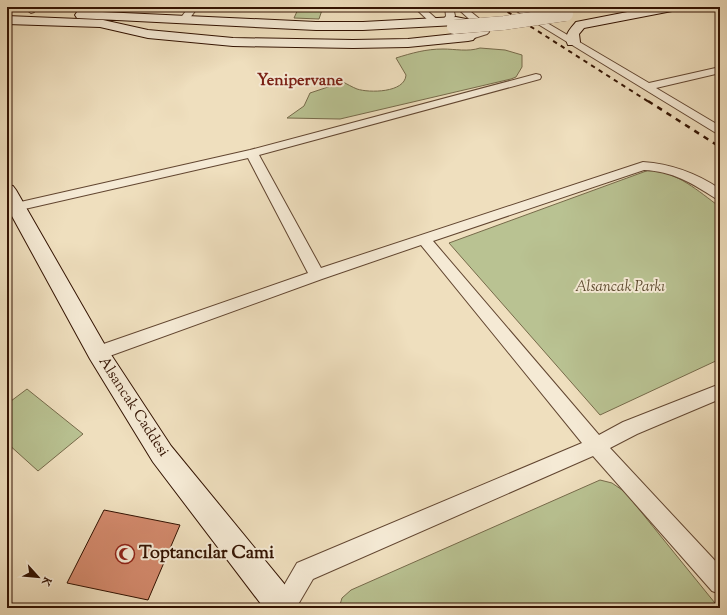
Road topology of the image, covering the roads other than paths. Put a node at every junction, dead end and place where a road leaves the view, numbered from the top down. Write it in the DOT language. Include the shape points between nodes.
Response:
graph roads {
  1 [pos="194,7"];
  2 [pos="418,7"];
  3 [pos="449,7"];
  4 [pos="460,7"];
  5 [pos="514,7"];
  6 [pos="526,7"];
  7 [pos="637,7"];
  8 [pos="672,7"];
  9 [pos="7,8"];
  10 [pos="32,8"];
  11 [pos="580,11"];
  12 [pos="80,14"];
  13 [pos="566,15"];
  14 [pos="7,20"];
  15 [pos="184,20"];
  16 [pos="45,21"];
  17 [pos="453,28"];
  18 [pos="7,31"];
  19 [pos="573,42"];
  20 [pos="720,70"];
  21 [pos="536,77"];
  22 [pos="647,87"];
  23 [pos="720,131"];
  24 [pos="252,153"];
  25 [pos="720,195"];
  26 [pos="11,198"];
  27 [pos="424,240"];
  28 [pos="317,275"];
  29 [pos="98,353"];
  30 [pos="720,391"];
  31 [pos="596,446"];
  32 [pos="720,583"];
  33 [pos="284,607"];
  1 -- 15 [label="street"];
  2 -- 17 [label="street"];
  3 -- 17 [label="street"];
  4 -- 17 [label="street" via="484,27 484,32"];
  5 -- 19 [label="street"];
  6 -- 13 [label="street"];
  7 -- 13 [label="street"];
  8 -- 13 [label="street"];
  9 -- 10 [label="street"];
  10 -- 12 [label="street"];
  11 -- 13 [label="street"];
  12 -- 15 [label="street"];
  12 -- 17 [label="street" via="198,27 303,33"];
  13 -- 17 [label="street" via="508,28"];
  13 -- 19 [label="street" via="573,34"];
  14 -- 16 [label="street"];
  15 -- 17 [label="street" via="238,24"];
  16 -- 17 [label="street" via="103,24 148,34 233,42 408,42"];
  16 -- 18 [label="street" via="24,24"];
  19 -- 22 [label="street"];
  20 -- 22 [label="street"];
  21 -- 24 [label="street"];
  22 -- 23 [label="street"];
  24 -- 26 [label="street"];
  24 -- 28 [label="street"];
  25 -- 27 [label="street" via="680,172 662,167 643,166"];
  26 -- 29 [label="street, Alsancak Caddesi"];
  27 -- 28 [label="street"];
  27 -- 31 [label="street"];
  28 -- 29 [label="street"];
  29 -- 33 [label="street, Alsancak Caddesi" via="162,454"];
  30 -- 31 [label="street" via="630,428"];
  31 -- 32 [label="street"];
  31 -- 33 [label="street" via="306,571"];
}
